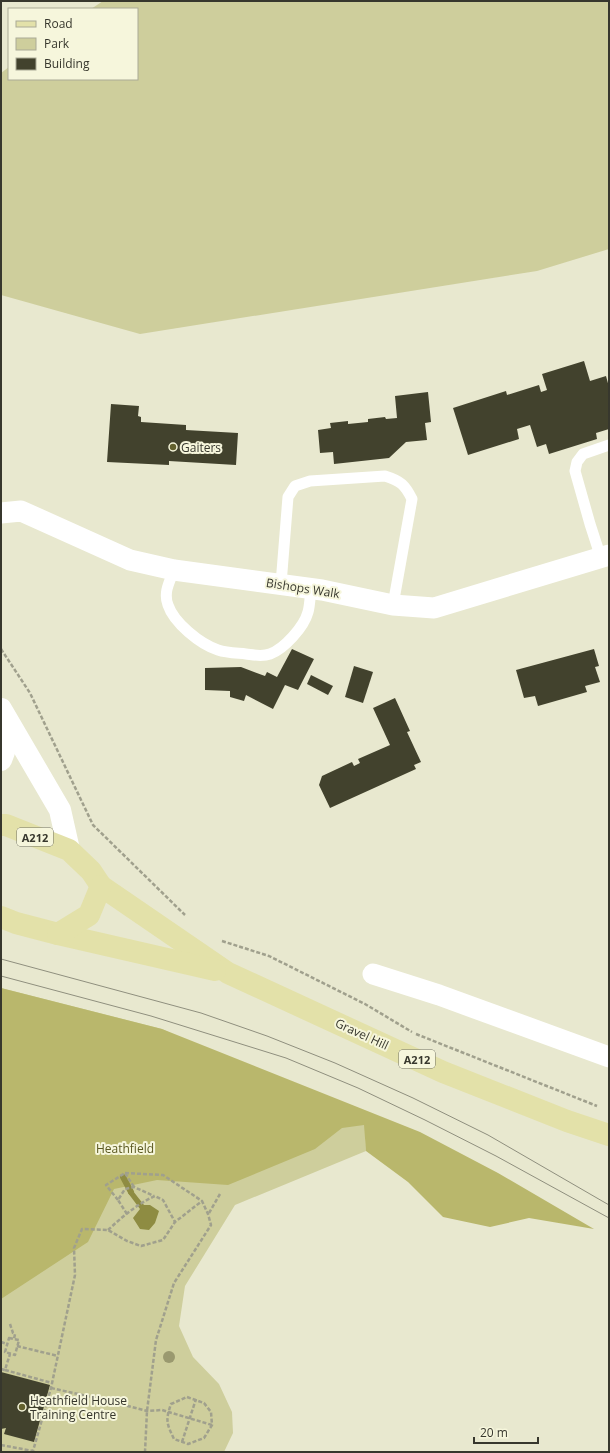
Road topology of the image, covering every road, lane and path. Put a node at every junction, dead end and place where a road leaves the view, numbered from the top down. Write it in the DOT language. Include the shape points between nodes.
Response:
graph roads {
  1 [pos="609,445"];
  2 [pos="1,513"];
  3 [pos="605,557"];
  4 [pos="174,570"];
  5 [pos="281,584"];
  6 [pos="311,588"];
  7 [pos="393,605"];
  8 [pos="1,649"];
  9 [pos="1,709"];
  10 [pos="1,733"];
  11 [pos="1,760"];
  12 [pos="1,825"];
  13 [pos="69,850"];
  14 [pos="100,886"];
  15 [pos="1,917"];
  16 [pos="189,920"];
  17 [pos="58,934"];
  18 [pos="220,940"];
  19 [pos="228,973"];
  20 [pos="373,974"];
  21 [pos="609,1057"];
  22 [pos="602,1108"];
  23 [pos="609,1135"];
  24 [pos="125,1173"];
  25 [pos="134,1187"];
  26 [pos="220,1194"];
  27 [pos="155,1196"];
  28 [pos="118,1200"];
  29 [pos="202,1201"];
  30 [pos="127,1214"];
  31 [pos="208,1214"];
  32 [pos="175,1222"];
  33 [pos="108,1230"];
  34 [pos="10,1324"];
  35 [pos="14,1339"];
  36 [pos="1,1342"];
  37 [pos="7,1344"];
  38 [pos="17,1346"];
  39 [pos="10,1354"];
  40 [pos="58,1356"];
  41 [pos="1,1369"];
  42 [pos="5,1370"];
  43 [pos="52,1383"];
  44 [pos="51,1388"];
  45 [pos="196,1399"];
  46 [pos="147,1411"];
  47 [pos="168,1412"];
  48 [pos="190,1419"];
  49 [pos="212,1425"];
  50 [pos="182,1442"];
  51 [pos="1,1445"];
  52 [pos="145,1452"];
  1 -- 3 [label="lane" via="583,454 577,462 575,471 590,524"];
  2 -- 4 [label="street, Bishops Walk" via="21,511 130,560"];
  3 -- 7 [label="street, Bishops Walk" via="434,608"];
  4 -- 5 [label="street, Bishops Walk"];
  4 -- 6 [label="lane" via="166,593 172,615 202,642 218,650 235,653 262,656 282,647 308,613"];
  5 -- 6 [label="street, Bishops Walk"];
  5 -- 7 [label="lane" via="288,497 295,486 310,481 385,476 396,479 406,486 412,498"];
  6 -- 7 [label="street, Bishops Walk"];
  8 -- 16 [label="path" via="30,693 93,825"];
  9 -- 13 [label="street" via="60,810"];
  10 -- 11 [label="street" via="4,752"];
  12 -- 13 [label="main road, Gravel Hill / A212"];
  13 -- 14 [label="main road, Gravel Hill / A212" via="91,871"];
  14 -- 17 [label="main road" via="89,915"];
  14 -- 19 [label="main road, Gravel Hill / A212"];
  15 -- 17 [label="main road, Gravel Hill / A212"];
  17 -- 19 [label="main road, Gravel Hill / A212"];
  18 -- 22 [label="path" via="269,956 365,1004 412,1032"];
  19 -- 23 [label="main road, Gravel Hill / A212" via="443,1072"];
  20 -- 21 [label="street" via="439,995"];
  24 -- 25 [label="path"];
  24 -- 28 [label="path" via="106,1185"];
  24 -- 29 [label="path" via="163,1174"];
  25 -- 27 [label="path"];
  25 -- 28 [label="path" via="125,1189"];
  26 -- 31 [label="path"];
  27 -- 30 [label="path"];
  27 -- 32 [label="path" via="163,1200"];
  28 -- 30 [label="path"];
  29 -- 31 [label="path"];
  29 -- 32 [label="path"];
  30 -- 33 [label="path"];
  31 -- 46 [label="path" via="211,1225 174,1282 156,1340"];
  32 -- 33 [label="path" via="163,1240 141,1246"];
  33 -- 40 [label="path" via="82,1229 74,1248 75,1275"];
  34 -- 35 [label="path" via="15,1334"];
  35 -- 37 [label="path" via="9,1338"];
  35 -- 38 [label="path" via="18,1340"];
  36 -- 37 [label="path"];
  37 -- 39 [label="path" via="5,1352"];
  38 -- 39 [label="path" via="15,1355"];
  38 -- 40 [label="path"];
  39 -- 42 [label="path"];
  40 -- 43 [label="path"];
  41 -- 42 [label="path"];
  42 -- 43 [label="path"];
  43 -- 44 [label="path"];
  44 -- 46 [label="path"];
  44 -- 51 [label="path" via="33,1451"];
  45 -- 47 [label="path" via="187,1396 171,1404"];
  45 -- 48 [label="path"];
  45 -- 49 [label="path" via="204,1402 211,1412"];
  46 -- 47 [label="path"];
  46 -- 52 [label="path"];
  47 -- 48 [label="path"];
  47 -- 50 [label="path" via="167,1423 174,1439"];
  48 -- 49 [label="path"];
  48 -- 50 [label="path"];
  49 -- 50 [label="path" via="204,1438 188,1444"];
}
